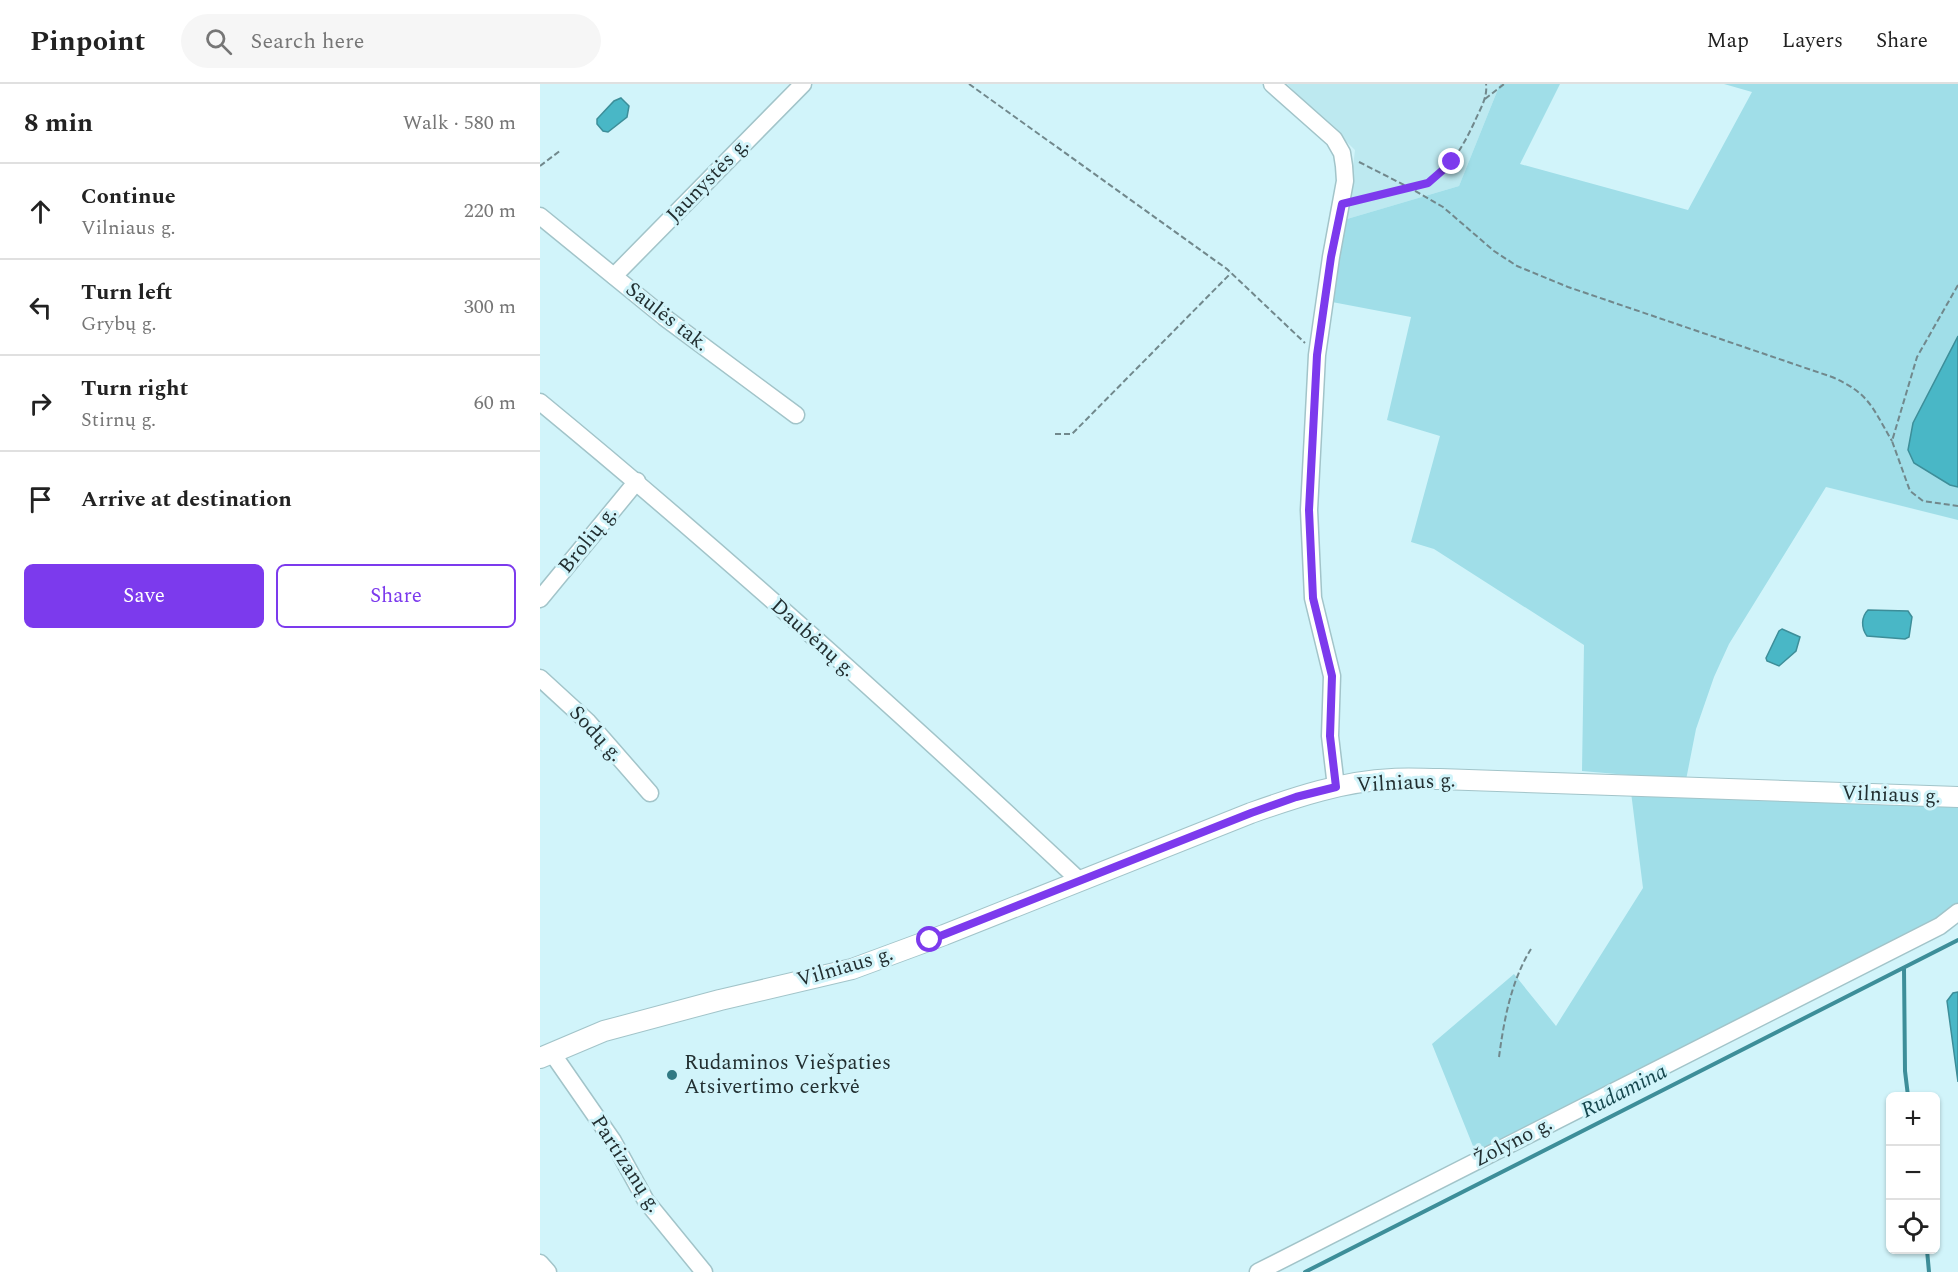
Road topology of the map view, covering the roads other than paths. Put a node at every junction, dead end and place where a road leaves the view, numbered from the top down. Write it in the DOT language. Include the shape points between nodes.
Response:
graph roads {
  1 [pos="803,84"];
  2 [pos="1272,84"];
  3 [pos="540,216"];
  4 [pos="614,276"];
  5 [pos="540,402"];
  6 [pos="796,416"];
  7 [pos="637,482"];
  8 [pos="540,599"];
  9 [pos="540,678"];
  10 [pos="1336,787"];
  11 [pos="650,793"];
  12 [pos="1958,797"];
  13 [pos="1080,881"];
  14 [pos="1958,912"];
  15 [pos="546,1056"];
  16 [pos="540,1263"];
  17 [pos="548,1272"];
  18 [pos="704,1272"];
  19 [pos="1258,1272"];
  1 -- 4 [label="street, Jaunystės g."];
  2 -- 10 [label="street" via="1334,139 1342,153 1345,181 1317,355 1309,510 1313,598 1332,676 1330,736"];
  3 -- 4 [label="street, Saulės tak."];
  4 -- 6 [label="street, Saulės tak."];
  5 -- 7 [label="street, Daubėnų g."];
  7 -- 8 [label="street, Brolių g."];
  7 -- 13 [label="street, Daubėnų g." via="952,761"];
  9 -- 11 [label="street, Sodų g." via="588,722"];
  10 -- 12 [label="main road, Vilniaus g." via="1390,779 1440,779"];
  10 -- 13 [label="main road, Vilniaus g." via="1251,813"];
  13 -- 15 [label="main road, Vilniaus g." via="852,969 604,1031"];
  14 -- 19 [label="street, Žolyno g." via="1940,926"];
  15 -- 18 [label="street, Partizanų g." via="613,1141 646,1201"];
  16 -- 17 [label="street"];
}
